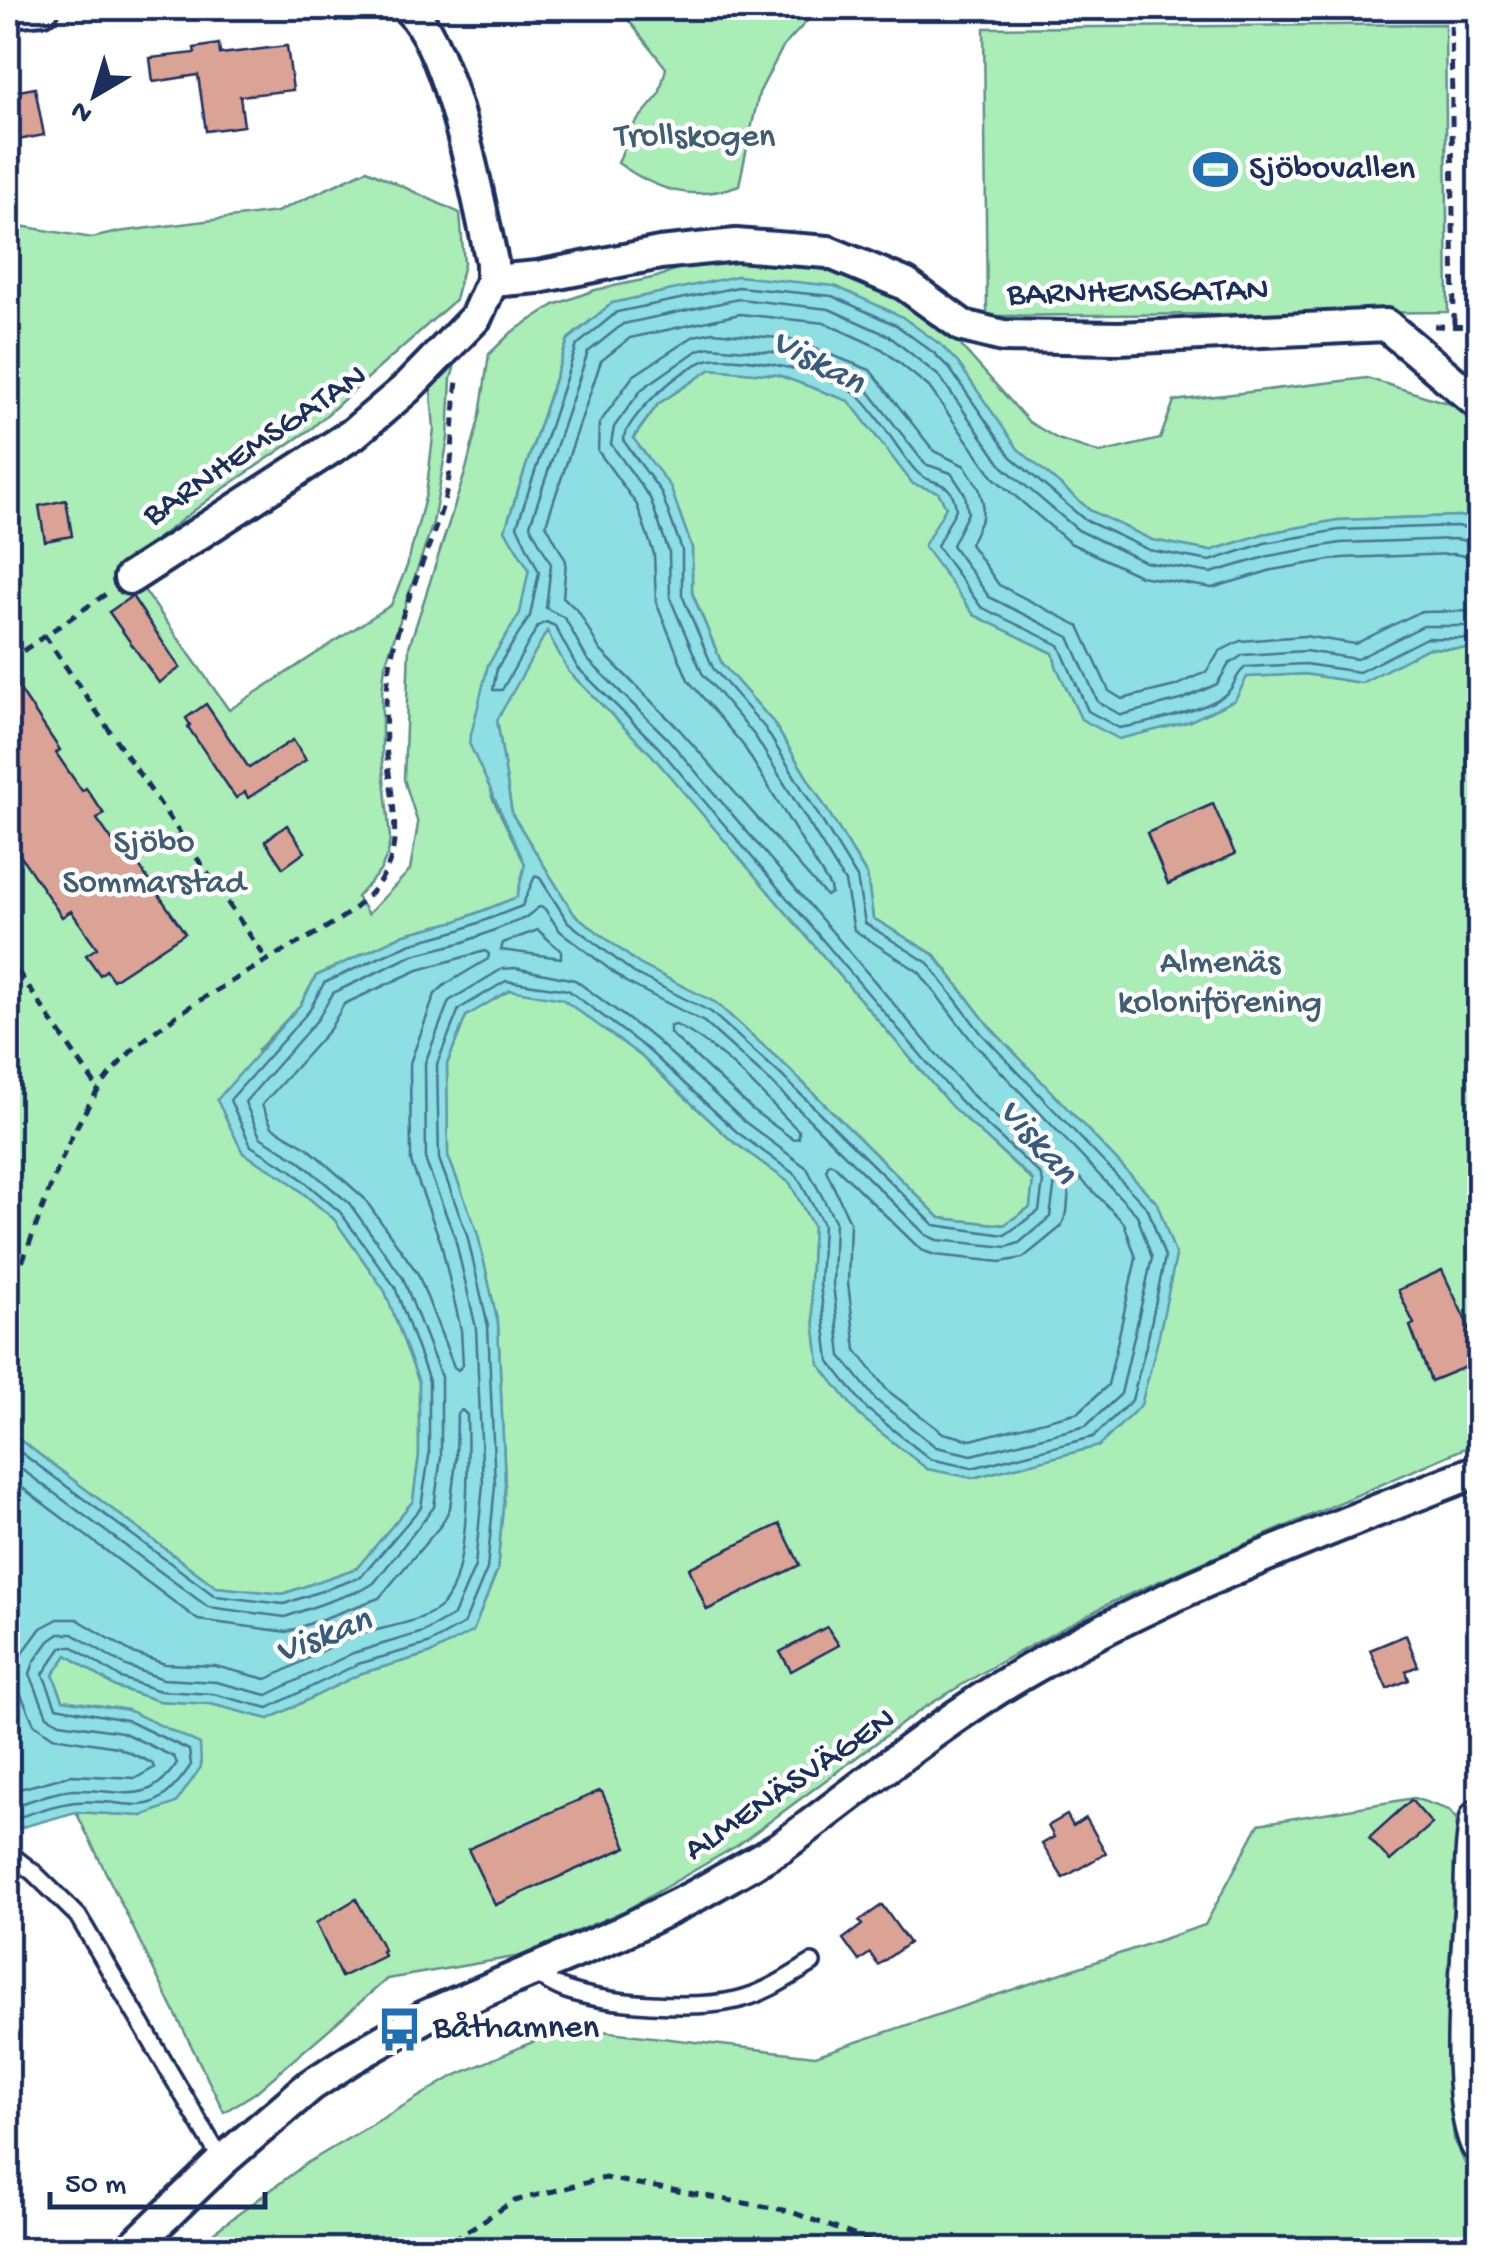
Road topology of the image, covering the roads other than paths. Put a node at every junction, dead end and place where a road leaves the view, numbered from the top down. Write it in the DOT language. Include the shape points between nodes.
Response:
graph roads {
  1 [pos="44,8"];
  2 [pos="408,8"];
  3 [pos="8,11"];
  4 [pos="492,281"];
  5 [pos="1480,405"];
  6 [pos="130,578"];
  7 [pos="1480,1470"];
  8 [pos="1480,1819"];
  9 [pos="8,1853"];
  10 [pos="812,1963"];
  11 [pos="532,1972"];
  12 [pos="1480,2142"];
  13 [pos="222,2160"];
  14 [pos="130,2250"];
  1 -- 3 [label="street"];
  2 -- 4 [label="street" via="422,20 443,69 490,250"];
  4 -- 5 [label="street, BARNHEMSGATAN" via="736,245 828,252 905,284 962,326 1004,336 1118,338 1386,325"];
  4 -- 6 [label="street, BARNHEMSGATAN" via="476,317 353,434"];
  7 -- 11 [label="street, ALMENÄSVÄGEN" via="1084,1640 978,1702 781,1847 693,1897"];
  8 -- 12 [label="street" via="1468,2009 1469,2077"];
  9 -- 13 [label="lane" via="78,1916"];
  10 -- 11 [label="lane" via="768,1990 733,2001 683,2004 608,2000 564,1990"];
  11 -- 13 [label="street, ALMENÄSVÄGEN" via="400,2029 310,2086"];
  13 -- 14 [label="street, ALMENÄSVÄGEN"];
}
